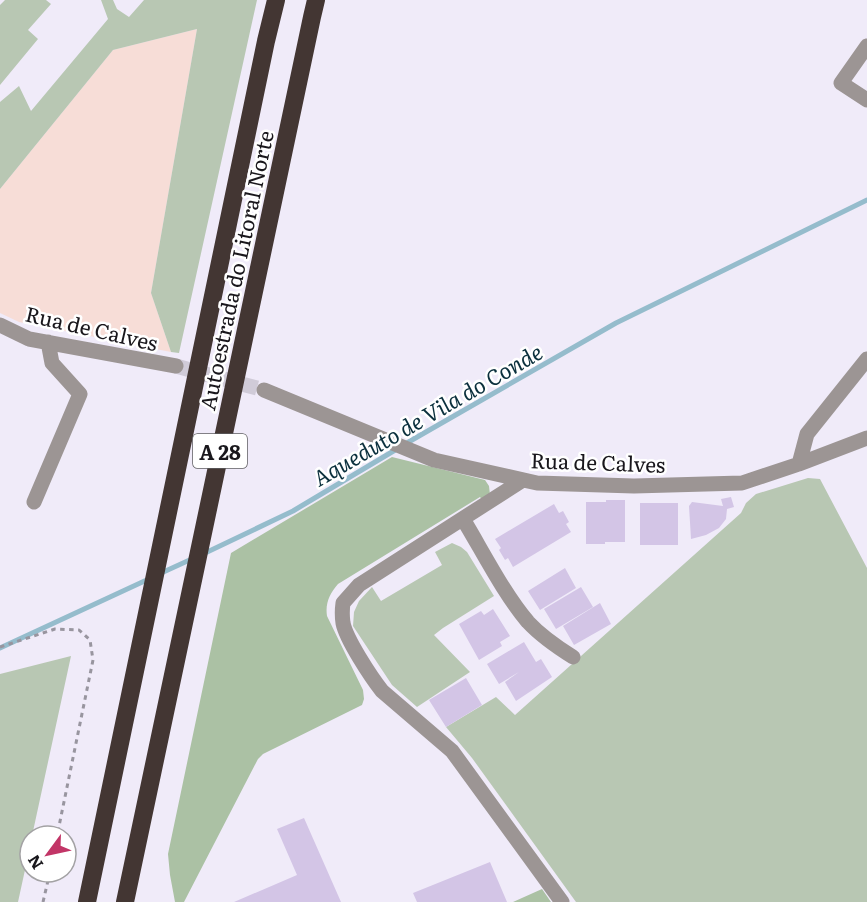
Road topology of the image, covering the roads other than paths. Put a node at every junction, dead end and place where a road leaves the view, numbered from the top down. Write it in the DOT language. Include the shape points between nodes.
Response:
graph roads {
  1 [pos="276,0"];
  2 [pos="316,0"];
  3 [pos="867,46"];
  4 [pos="867,100"];
  5 [pos="0,325"];
  6 [pos="48,342"];
  7 [pos="867,359"];
  8 [pos="176,366"];
  9 [pos="264,390"];
  10 [pos="867,438"];
  11 [pos="799,464"];
  12 [pos="523,480"];
  13 [pos="34,502"];
  14 [pos="464,519"];
  15 [pos="573,657"];
  16 [pos="87,902"];
  17 [pos="125,902"];
  18 [pos="562,902"];
  1 -- 16 [label="highway, Autoestrada do Litoral Norte / A 28"];
  2 -- 17 [label="highway, Autoestrada do Litoral Norte / A 28"];
  3 -- 4 [label="street" via="841,83"];
  5 -- 6 [label="street, Rua de Calves" via="29,339"];
  6 -- 8 [label="street, Rua de Calves"];
  6 -- 13 [label="street" via="52,363 80,394"];
  7 -- 11 [label="street" via="807,434"];
  9 -- 12 [label="street, Rua de Calves" via="434,460"];
  10 -- 11 [label="street, Rua de Calves"];
  11 -- 12 [label="street, Rua de Calves" via="742,483 634,486"];
  12 -- 14 [label="street"];
  14 -- 15 [label="street" via="529,623"];
  14 -- 18 [label="street" via="359,585 343,603 343,624 375,683 452,751"];
}
